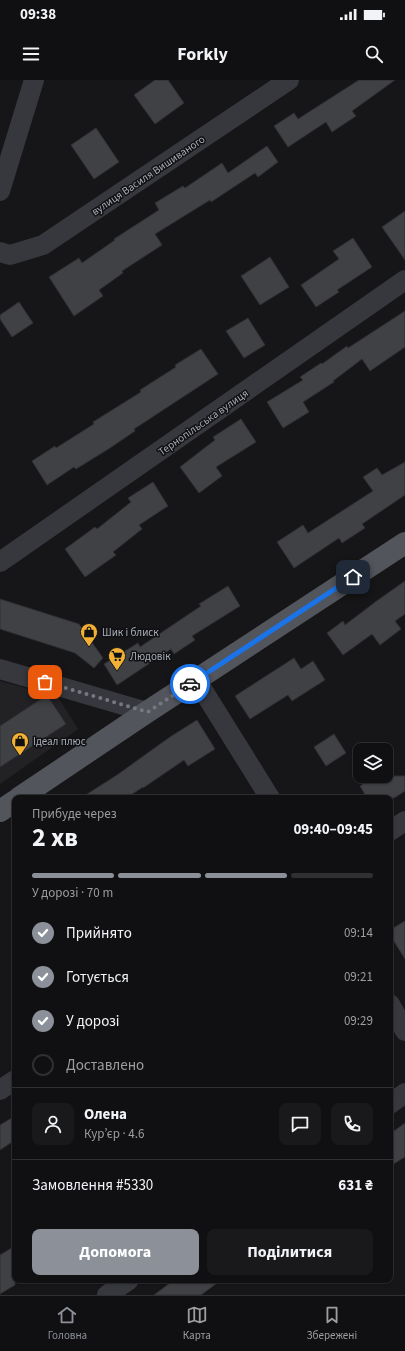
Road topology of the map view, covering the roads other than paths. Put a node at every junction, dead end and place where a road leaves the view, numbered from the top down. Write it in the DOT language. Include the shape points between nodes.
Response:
graph roads {
  1 [pos="34,80"];
  2 [pos="289,80"];
  3 [pos="0,191"];
  4 [pos="0,252"];
  5 [pos="405,280"];
  6 [pos="405,543"];
  7 [pos="0,562"];
  8 [pos="0,669"];
  9 [pos="197,680"];
  10 [pos="148,712"];
  11 [pos="24,795"];
  12 [pos="268,795"];
  13 [pos="12,803"];
  14 [pos="0,811"];
  15 [pos="405,821"];
  16 [pos="393,829"];
  17 [pos="393,1009"];
  18 [pos="405,1031"];
  19 [pos="12,1082"];
  20 [pos="0,1090"];
  21 [pos="405,1093"];
  22 [pos="393,1102"];
  23 [pos="125,1283"];
  24 [pos="107,1295"];
  1 -- 3 [label="street"];
  2 -- 4 [label="street, вулиця Василя Вишиваного" via="43,245 10,255"];
  5 -- 7 [label="street, Тернопільська вулиця"];
  6 -- 9 [label="main road"];
  8 -- 10 [label="street"];
  9 -- 10 [label="main road"];
  9 -- 12 [label="street"];
  10 -- 11 [label="main road"];
  13 -- 14 [label="main road"];
  15 -- 16 [label="street"];
  17 -- 18 [label="street"];
  19 -- 20 [label="street"];
  21 -- 22 [label="street"];
  23 -- 24 [label="street"];
}
